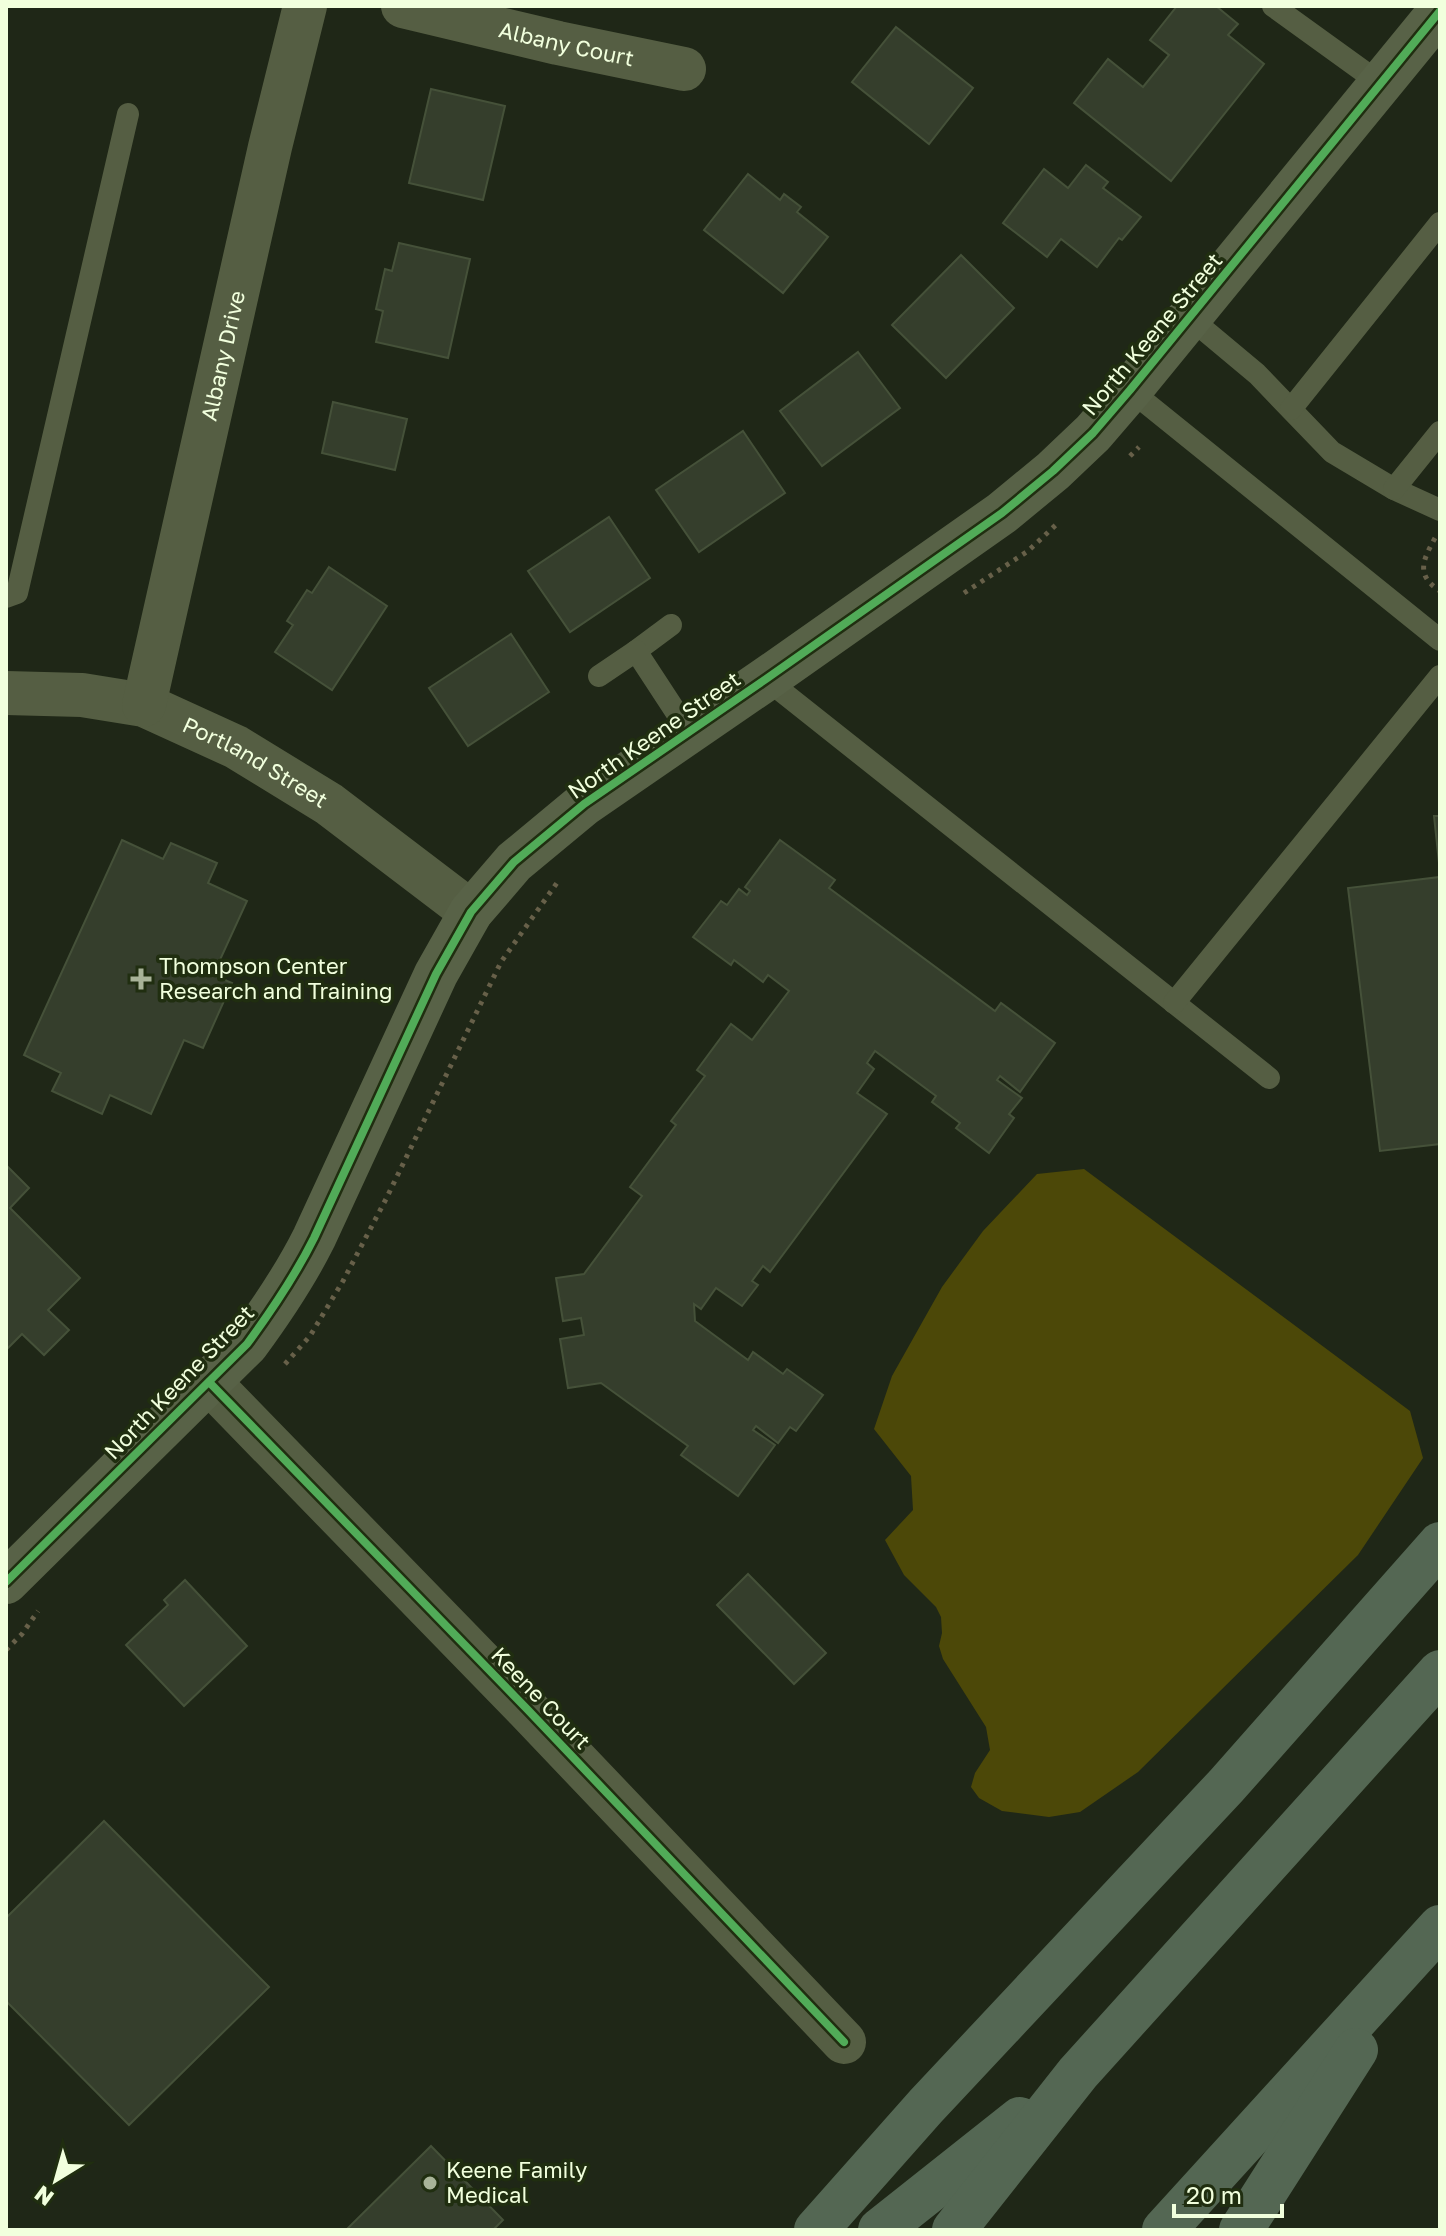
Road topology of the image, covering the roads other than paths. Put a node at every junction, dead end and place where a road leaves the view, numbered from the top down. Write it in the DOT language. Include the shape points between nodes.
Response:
graph roads {
  1 [pos="305,6"];
  2 [pos="403,6"];
  3 [pos="1273,6"];
  4 [pos="1440,11"];
  5 [pos="684,69"];
  6 [pos="1381,84"];
  7 [pos="128,114"];
  8 [pos="1440,223"];
  9 [pos="1190,318"];
  10 [pos="1130,390"];
  11 [pos="1291,409"];
  12 [pos="1440,432"];
  13 [pos="1394,489"];
  14 [pos="1440,510"];
  15 [pos="6,597"];
  16 [pos="671,625"];
  17 [pos="1440,640"];
  18 [pos="636,651"];
  19 [pos="599,676"];
  20 [pos="1440,676"];
  21 [pos="766,679"];
  22 [pos="6,693"];
  23 [pos="144,705"];
  24 [pos="689,732"];
  25 [pos="471,912"];
  26 [pos="1174,1003"];
  27 [pos="1269,1078"];
  28 [pos="209,1382"];
  29 [pos="1440,1544"];
  30 [pos="6,1582"];
  31 [pos="1440,1672"];
  32 [pos="1431,1937"];
  33 [pos="844,2042"];
  34 [pos="1078,2073"];
  35 [pos="816,2230"];
  36 [pos="880,2230"];
  37 [pos="954,2230"];
  38 [pos="1164,2230"];
  39 [pos="1241,2230"];
  1 -- 23 [label="street, Albany Drive"];
  2 -- 5 [label="street, Albany Court"];
  3 -- 6 [label="lane"];
  4 -- 6 [label="street, North Keene Street"];
  6 -- 9 [label="street, North Keene Street"];
  7 -- 15 [label="lane" via="17,593"];
  8 -- 11 [label="lane"];
  9 -- 10 [label="street, North Keene Street"];
  9 -- 11 [label="lane"];
  10 -- 17 [label="lane"];
  10 -- 21 [label="street, North Keene Street" via="1093,433 1002,513"];
  11 -- 13 [label="lane" via="1332,452"];
  12 -- 13 [label="lane"];
  13 -- 14 [label="lane"];
  16 -- 18 [label="lane"];
  18 -- 19 [label="lane"];
  18 -- 24 [label="lane"];
  20 -- 26 [label="lane"];
  21 -- 24 [label="street, North Keene Street"];
  21 -- 26 [label="lane"];
  22 -- 23 [label="street, Portland Street" via="82,695"];
  23 -- 25 [label="street, Portland Street" via="236,747 329,804"];
  24 -- 25 [label="street, North Keene Street" via="584,804 514,862"];
  25 -- 28 [label="street, North Keene Street" via="436,974 297,1272 247,1344"];
  26 -- 27 [label="lane"];
  28 -- 30 [label="street, North Keene Street"];
  28 -- 33 [label="street, Keene Court"];
  29 -- 35 [label="highway" via="1226,1786"];
  31 -- 34 [label="highway"];
  32 -- 38 [label="highway"];
  32 -- 39 [label="highway"];
  34 -- 36 [label="highway"];
  34 -- 37 [label="highway"];
}
